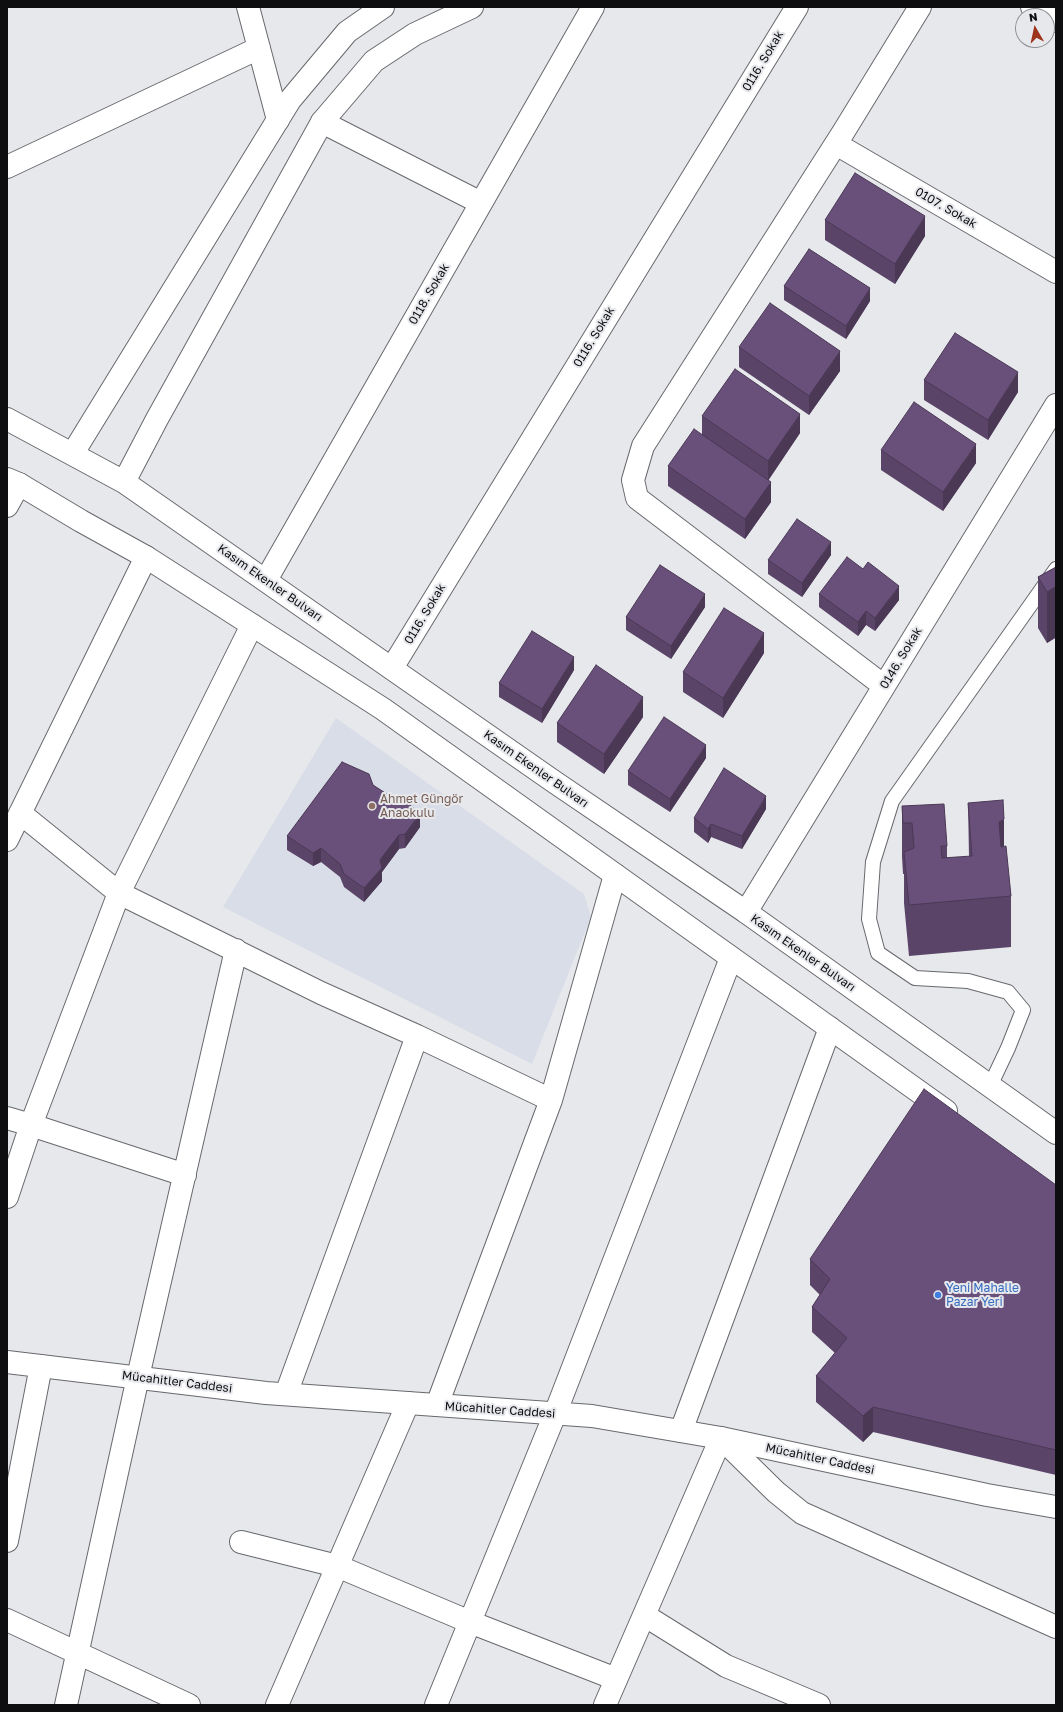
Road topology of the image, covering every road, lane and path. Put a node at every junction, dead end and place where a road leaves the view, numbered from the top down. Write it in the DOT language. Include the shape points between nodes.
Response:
graph roads {
  1 [pos="248,7"];
  2 [pos="383,7"];
  3 [pos="472,7"];
  4 [pos="593,7"];
  5 [pos="797,7"];
  6 [pos="920,7"];
  7 [pos="1032,7"];
  8 [pos="1056,21"];
  9 [pos="259,48"];
  10 [pos="278,120"];
  11 [pos="322,122"];
  12 [pos="836,144"];
  13 [pos="7,167"];
  14 [pos="481,204"];
  15 [pos="1056,272"];
  16 [pos="1056,405"];
  17 [pos="7,419"];
  18 [pos="73,453"];
  19 [pos="13,481"];
  20 [pos="124,482"];
  21 [pos="7,506"];
  22 [pos="146,557"];
  23 [pos="1056,569"];
  24 [pos="266,580"];
  25 [pos="252,625"];
  26 [pos="392,668"];
  27 [pos="884,686"];
  28 [pos="20,813"];
  29 [pos="7,840"];
  30 [pos="615,875"];
  31 [pos="119,893"];
  32 [pos="746,912"];
  33 [pos="236,950"];
  34 [pos="731,958"];
  35 [pos="830,1028"];
  36 [pos="417,1036"];
  37 [pos="990,1086"];
  38 [pos="551,1100"];
  39 [pos="7,1118"];
  40 [pos="31,1124"];
  41 [pos="964,1124"];
  42 [pos="1056,1133"];
  43 [pos="185,1174"];
  44 [pos="7,1197"];
  45 [pos="7,1362"];
  46 [pos="41,1366"];
  47 [pos="138,1377"];
  48 [pos="286,1394"];
  49 [pos="408,1403"];
  50 [pos="437,1405"];
  51 [pos="555,1414"];
  52 [pos="681,1431"];
  53 [pos="721,1438"];
  54 [pos="1056,1507"];
  55 [pos="7,1541"];
  56 [pos="241,1542"];
  57 [pos="337,1566"];
  58 [pos="644,1615"];
  59 [pos="7,1620"];
  60 [pos="470,1622"];
  61 [pos="1056,1627"];
  62 [pos="78,1653"];
  63 [pos="616,1679"];
  64 [pos="66,1705"];
  65 [pos="189,1705"];
  66 [pos="277,1705"];
  67 [pos="436,1705"];
  68 [pos="605,1705"];
  69 [pos="819,1705"];
  1 -- 9 [label="street"];
  2 -- 10 [label="street" via="347,32 290,100"];
  3 -- 11 [label="street" via="415,34 374,61"];
  4 -- 14 [label="street, 0118. Sokak"];
  5 -- 26 [label="street, 0116. Sokak"];
  6 -- 12 [label="street"];
  7 -- 8 [label="street"];
  9 -- 10 [label="street"];
  9 -- 13 [label="street"];
  10 -- 18 [label="street"];
  11 -- 14 [label="street"];
  11 -- 20 [label="street"];
  12 -- 15 [label="street, 0107. Sokak"];
  12 -- 27 [label="street" via="643,446 633,480 637,498"];
  14 -- 24 [label="street, 0118. Sokak"];
  16 -- 27 [label="street, 0146. Sokak"];
  17 -- 18 [label="street, Kasım Ekenler Bulvarı"];
  18 -- 20 [label="street, Kasım Ekenler Bulvarı"];
  19 -- 21 [label="street"];
  19 -- 22 [label="street"];
  20 -- 24 [label="street, Kasım Ekenler Bulvarı"];
  22 -- 25 [label="street"];
  22 -- 28 [label="street"];
  23 -- 37 [label="lane" via="892,801 873,862 869,919 878,953 915,978 968,981 1008,992 1023,1010"];
  24 -- 26 [label="street, Kasım Ekenler Bulvarı"];
  25 -- 30 [label="street" via="383,709"];
  25 -- 31 [label="street"];
  26 -- 32 [label="street, Kasım Ekenler Bulvarı"];
  27 -- 32 [label="street, 0146. Sokak"];
  28 -- 29 [label="street"];
  28 -- 31 [label="street"];
  30 -- 34 [label="street"];
  30 -- 38 [label="street"];
  31 -- 33 [label="street"];
  31 -- 40 [label="street"];
  32 -- 37 [label="street, Kasım Ekenler Bulvarı"];
  33 -- 36 [label="street"];
  33 -- 43 [label="street"];
  34 -- 35 [label="street"];
  34 -- 51 [label="street"];
  35 -- 41 [label="street"];
  35 -- 52 [label="street"];
  36 -- 38 [label="street"];
  36 -- 48 [label="street"];
  37 -- 42 [label="street, Kasım Ekenler Bulvarı"];
  38 -- 50 [label="street"];
  39 -- 40 [label="street"];
  40 -- 43 [label="street"];
  40 -- 44 [label="street"];
  43 -- 47 [label="street"];
  45 -- 46 [label="street, Mücahitler Caddesi"];
  46 -- 47 [label="street, Mücahitler Caddesi"];
  46 -- 55 [label="street"];
  47 -- 48 [label="street, Mücahitler Caddesi"];
  47 -- 62 [label="street"];
  48 -- 49 [label="street, Mücahitler Caddesi"];
  49 -- 50 [label="street, Mücahitler Caddesi"];
  49 -- 57 [label="street"];
  50 -- 51 [label="street, Mücahitler Caddesi"];
  51 -- 52 [label="street, Mücahitler Caddesi" via="592,1416"];
  51 -- 60 [label="street"];
  52 -- 53 [label="street, Mücahitler Caddesi"];
  53 -- 54 [label="street, Mücahitler Caddesi" via="987,1495"];
  53 -- 58 [label="street"];
  53 -- 61 [label="street" via="802,1514"];
  56 -- 57 [label="street"];
  57 -- 60 [label="street"];
  57 -- 66 [label="street"];
  58 -- 63 [label="street"];
  58 -- 69 [label="street" via="726,1666"];
  59 -- 62 [label="street"];
  60 -- 63 [label="street"];
  60 -- 67 [label="street"];
  62 -- 64 [label="street"];
  62 -- 65 [label="street"];
  63 -- 68 [label="street"];
}
